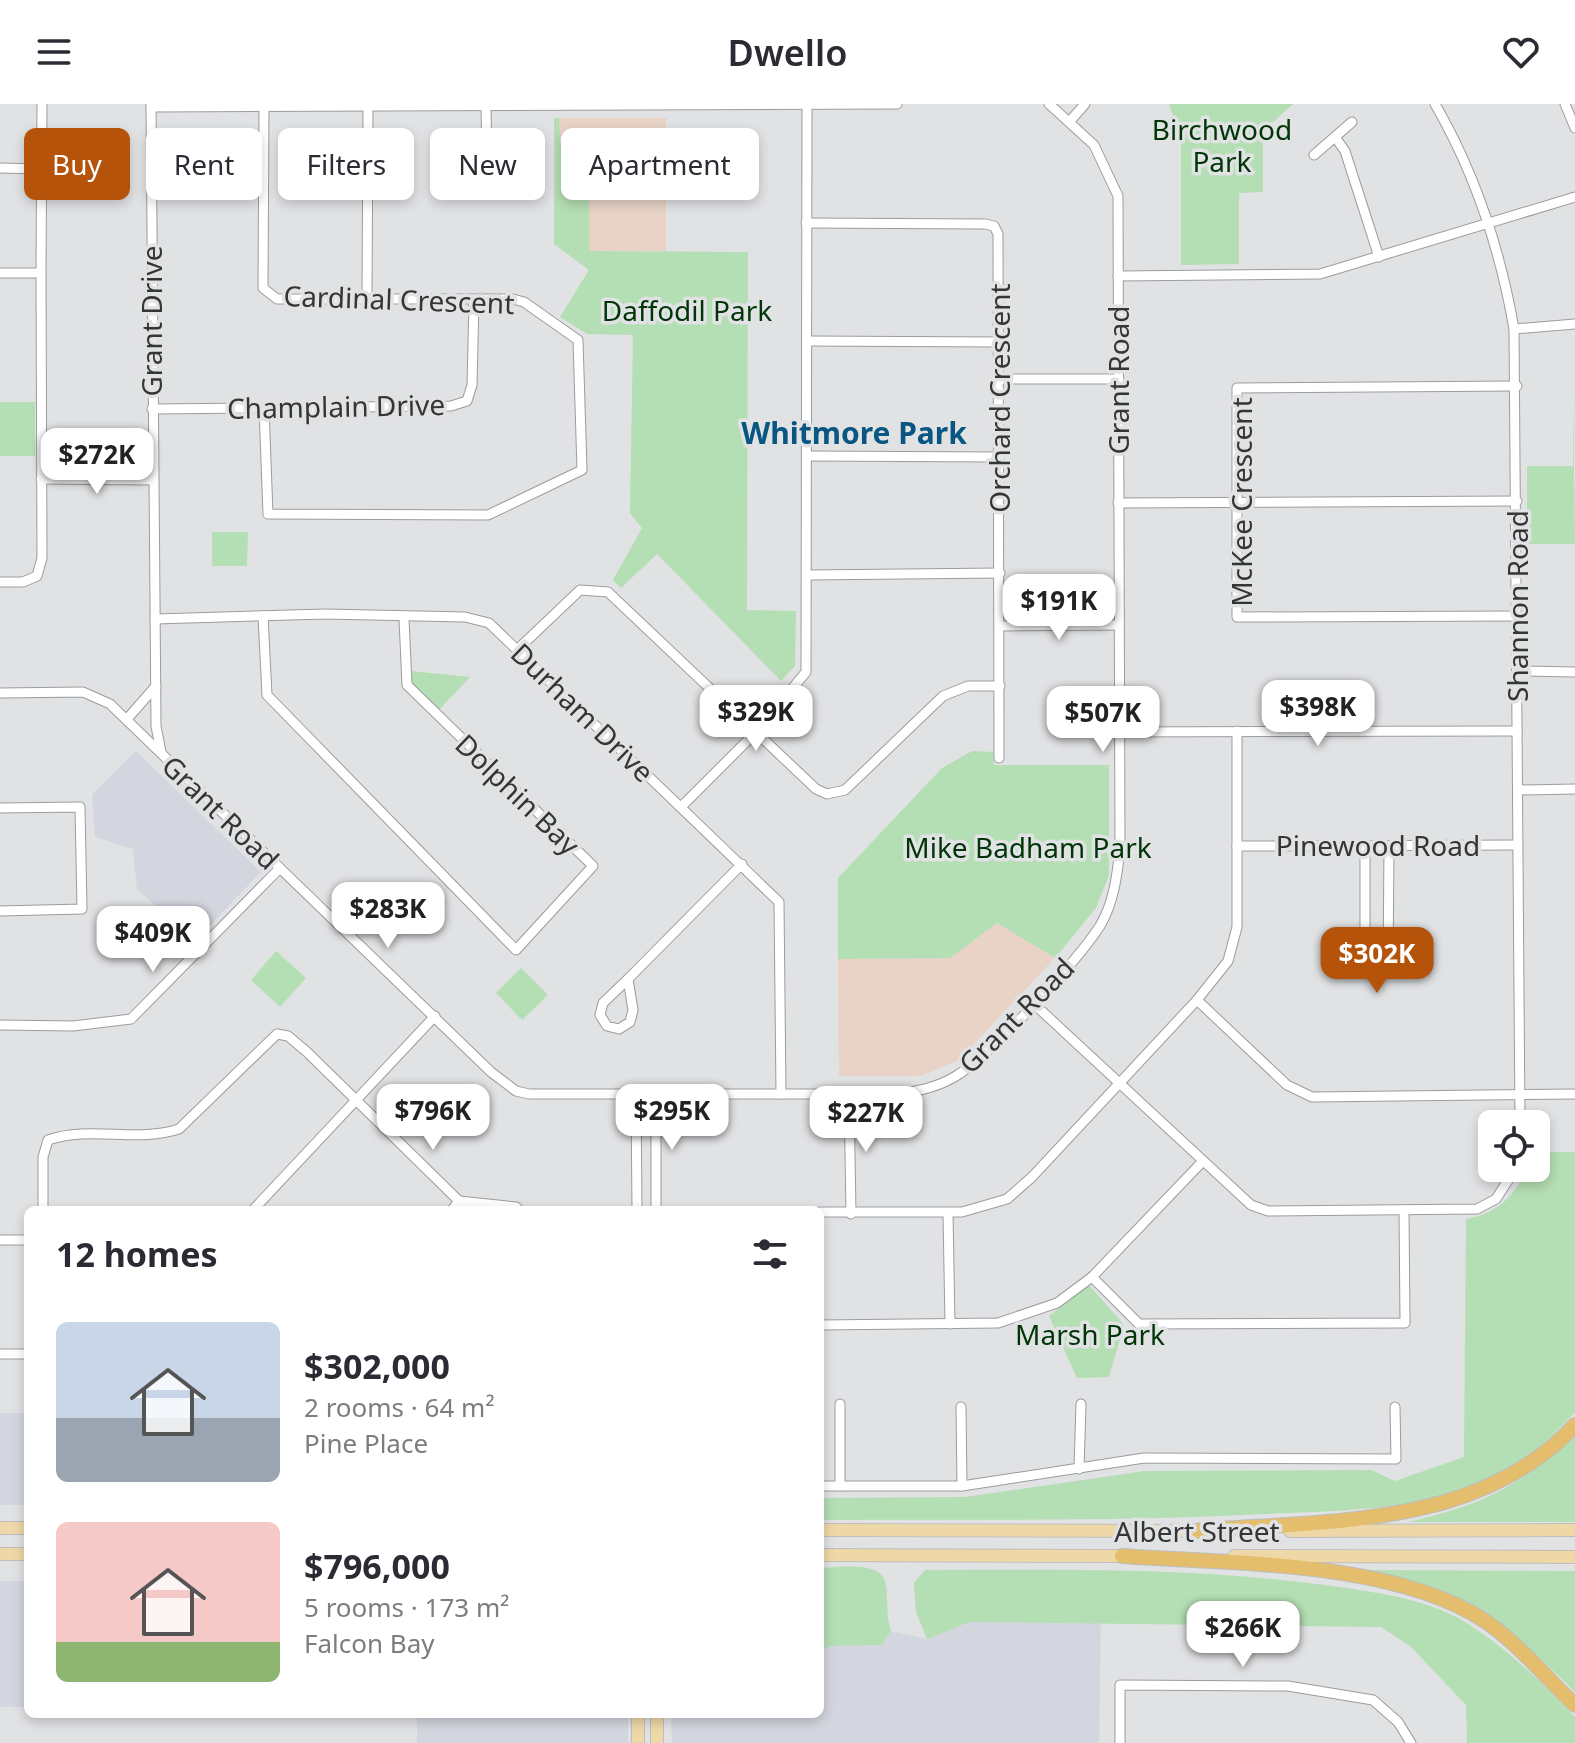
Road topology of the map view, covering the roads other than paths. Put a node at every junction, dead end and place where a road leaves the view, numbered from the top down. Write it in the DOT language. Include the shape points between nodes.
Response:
graph roads {
  1 [pos="42,104"];
  2 [pos="897,104"];
  3 [pos="1049,104"];
  4 [pos="1085,104"];
  5 [pos="1435,104"];
  6 [pos="1565,104"];
  7 [pos="429,105"];
  8 [pos="542,105"];
  9 [pos="742,105"];
  10 [pos="151,106"];
  11 [pos="807,106"];
  12 [pos="264,107"];
  13 [pos="368,107"];
  14 [pos="486,107"];
  15 [pos="1070,121"];
  16 [pos="1352,122"];
  17 [pos="42,128"];
  18 [pos="486,128"];
  19 [pos="1575,128"];
  20 [pos="1335,137"];
  21 [pos="1314,155"];
  22 [pos="0,168"];
  23 [pos="24,169"];
  24 [pos="1575,197"];
  25 [pos="42,200"];
  26 [pos="806,223"];
  27 [pos="1490,225"];
  28 [pos="1379,257"];
  29 [pos="0,273"];
  30 [pos="41,273"];
  31 [pos="1118,276"];
  32 [pos="367,299"];
  33 [pos="474,301"];
  34 [pos="1575,324"];
  35 [pos="1514,329"];
  36 [pos="807,341"];
  37 [pos="999,342"];
  38 [pos="999,379"];
  39 [pos="1118,379"];
  40 [pos="1517,386"];
  41 [pos="264,408"];
  42 [pos="152,409"];
  43 [pos="807,456"];
  44 [pos="999,457"];
  45 [pos="41,479"];
  46 [pos="153,480"];
  47 [pos="1517,501"];
  48 [pos="1237,502"];
  49 [pos="1118,503"];
  50 [pos="1000,573"];
  51 [pos="807,575"];
  52 [pos="0,582"];
  53 [pos="263,616"];
  54 [pos="1517,616"];
  55 [pos="155,619"];
  56 [pos="404,619"];
  57 [pos="1118,625"];
  58 [pos="1000,626"];
  59 [pos="518,649"];
  60 [pos="1518,671"];
  61 [pos="1575,672"];
  62 [pos="156,685"];
  63 [pos="1000,686"];
  64 [pos="0,693"];
  65 [pos="127,719"];
  66 [pos="757,731"];
  67 [pos="1237,731"];
  68 [pos="1517,731"];
  69 [pos="1119,732"];
  70 [pos="162,755"];
  71 [pos="999,758"];
  72 [pos="1575,789"];
  73 [pos="1518,790"];
  74 [pos="682,806"];
  75 [pos="0,808"];
  76 [pos="1518,845"];
  77 [pos="1237,846"];
  78 [pos="1365,846"];
  79 [pos="1389,846"];
  80 [pos="742,864"];
  81 [pos="280,868"];
  82 [pos="0,911"];
  83 [pos="628,979"];
  84 [pos="1197,1000"];
  85 [pos="1033,1003"];
  86 [pos="435,1016"];
  87 [pos="0,1025"];
  88 [pos="1119,1083"];
  89 [pos="636,1094"];
  90 [pos="656,1094"];
  91 [pos="781,1094"];
  92 [pos="849,1094"];
  93 [pos="1575,1094"];
  94 [pos="1520,1095"];
  95 [pos="357,1100"];
  96 [pos="1520,1110"];
  97 [pos="1202,1162"];
  98 [pos="1507,1182"];
  99 [pos="459,1201"];
  100 [pos="43,1206"];
  101 [pos="258,1206"];
  102 [pos="455,1206"];
  103 [pos="506,1206"];
  104 [pos="637,1206"];
  105 [pos="656,1206"];
  106 [pos="1404,1210"];
  107 [pos="824,1212"];
  108 [pos="948,1213"];
  109 [pos="851,1214"];
  110 [pos="0,1240"];
  111 [pos="24,1240"];
  112 [pos="1092,1277"];
  113 [pos="950,1324"];
  114 [pos="824,1325"];
  115 [pos="0,1354"];
  116 [pos="24,1354"];
  117 [pos="840,1404"];
  118 [pos="1081,1404"];
  119 [pos="961,1407"];
  120 [pos="1395,1407"];
  121 [pos="1575,1425"];
  122 [pos="1079,1469"];
  123 [pos="824,1486"];
  124 [pos="840,1486"];
  125 [pos="962,1486"];
  126 [pos="0,1528"];
  127 [pos="24,1528"];
  128 [pos="824,1530"];
  129 [pos="1575,1530"];
  130 [pos="1195,1531"];
  131 [pos="0,1554"];
  132 [pos="24,1554"];
  133 [pos="824,1555"];
  134 [pos="1122,1556"];
  135 [pos="1575,1557"];
  136 [pos="1575,1705"];
  137 [pos="638,1718"];
  138 [pos="657,1718"];
  139 [pos="638,1743"];
  140 [pos="657,1743"];
  141 [pos="1120,1743"];
  142 [pos="1411,1743"];
  1 -- 17 [label="street"];
  2 -- 11 [label="street"];
  3 -- 15 [label="street, Grant Road"];
  4 -- 15 [label="street"];
  5 -- 27 [label="street, Shannon Road"];
  6 -- 19 [label="street"];
  7 -- 13 [label="street"];
  7 -- 14 [label="street"];
  8 -- 9 [label="street"];
  8 -- 14 [label="street"];
  9 -- 11 [label="street"];
  10 -- 12 [label="street"];
  10 -- 42 [label="street, Grant Drive"];
  11 -- 26 [label="street"];
  12 -- 13 [label="street"];
  12 -- 32 [label="street, Cardinal Crescent" via="263,288 277,299"];
  13 -- 32 [label="street"];
  14 -- 18 [label="street"];
  15 -- 31 [label="street, Grant Road" via="1094,145 1118,196"];
  16 -- 20 [label="street"];
  20 -- 21 [label="street"];
  20 -- 28 [label="street" via="1345,151"];
  22 -- 23 [label="street"];
  24 -- 27 [label="street"];
  25 -- 30 [label="street"];
  26 -- 36 [label="street"];
  26 -- 37 [label="street, Orchard Crescent" via="994,226"];
  27 -- 28 [label="street"];
  27 -- 35 [label="street, Shannon Road"];
  28 -- 31 [label="street" via="1320,274"];
  29 -- 30 [label="street"];
  30 -- 45 [label="street"];
  31 -- 39 [label="street, Grant Road"];
  32 -- 33 [label="street, Cardinal Crescent"];
  33 -- 41 [label="street, Champlain Drive" via="467,401 451,406"];
  33 -- 41 [label="street, Cardinal Crescent" via="524,302 578,340 579,472 488,515 268,514"];
  34 -- 35 [label="street"];
  35 -- 40 [label="street, Shannon Road"];
  36 -- 37 [label="street"];
  36 -- 43 [label="street"];
  37 -- 38 [label="street, Orchard Crescent"];
  38 -- 39 [label="street"];
  38 -- 44 [label="street, Orchard Crescent"];
  39 -- 49 [label="street, Grant Road"];
  40 -- 47 [label="street, Shannon Road"];
  40 -- 48 [label="street, McKee Crescent" via="1237,388"];
  41 -- 42 [label="street, Champlain Drive"];
  42 -- 46 [label="street, Grant Drive"];
  43 -- 44 [label="street"];
  43 -- 51 [label="street"];
  44 -- 50 [label="street, Orchard Crescent"];
  45 -- 46 [label="street"];
  45 -- 52 [label="street" via="42,558 37,576"];
  46 -- 55 [label="street, Grant Drive"];
  47 -- 48 [label="street"];
  47 -- 54 [label="street, Shannon Road"];
  48 -- 49 [label="street"];
  48 -- 54 [label="street, McKee Crescent" via="1237,617"];
  49 -- 57 [label="street, Grant Road"];
  50 -- 51 [label="street"];
  50 -- 58 [label="street, Orchard Crescent"];
  51 -- 66 [label="street" via="806,672"];
  53 -- 55 [label="street, Durham Drive"];
  53 -- 56 [label="street, Durham Drive"];
  53 -- 56 [label="street, Dolphin Bay" via="267,695 516,950 593,866 407,685"];
  54 -- 60 [label="street, Shannon Road"];
  55 -- 62 [label="street, Grant Drive"];
  56 -- 59 [label="street, Durham Drive" via="465,617 489,623"];
  57 -- 58 [label="street"];
  57 -- 69 [label="street, Grant Road"];
  58 -- 63 [label="street, Orchard Crescent"];
  59 -- 66 [label="street" via="580,590 608,592"];
  59 -- 74 [label="street, Durham Drive"];
  60 -- 61 [label="street"];
  60 -- 68 [label="street, Shannon Road"];
  62 -- 65 [label="street"];
  62 -- 70 [label="street, Grant Drive"];
  63 -- 66 [label="street" via="968,686 943,696 836,795 816,789"];
  63 -- 71 [label="street, Orchard Crescent"];
  64 -- 65 [label="street, Grant Road" via="83,692"];
  65 -- 70 [label="street, Grant Road"];
  66 -- 74 [label="street"];
  67 -- 68 [label="street"];
  67 -- 69 [label="street"];
  67 -- 77 [label="street"];
  68 -- 73 [label="street, Shannon Road"];
  69 -- 85 [label="street, Grant Road" via="1120,849 1111,903 1083,947"];
  70 -- 81 [label="street, Grant Road"];
  72 -- 73 [label="street"];
  73 -- 76 [label="street, Shannon Road"];
  74 -- 80 [label="street, Durham Drive"];
  75 -- 82 [label="street" via="80,807 82,909"];
  76 -- 79 [label="street, Pinewood Road"];
  76 -- 94 [label="street, Shannon Road"];
  77 -- 78 [label="street, Pinewood Road"];
  77 -- 84 [label="street" via="1235,944"];
  78 -- 79 [label="street, Pinewood Road"];
  78 -- 79 [label="street" via="1365,964 1375,979 1388,969"];
  80 -- 83 [label="street"];
  80 -- 91 [label="street, Durham Drive" via="779,902"];
  81 -- 86 [label="street, Grant Road"];
  81 -- 87 [label="street" via="131,1019 73,1026"];
  83 -- 83 [label="street" via="603,1003 600,1015 607,1026 619,1029 630,1022"];
  84 -- 88 [label="street"];
  84 -- 94 [label="street" via="1287,1085 1312,1097"];
  85 -- 88 [label="street"];
  85 -- 92 [label="street, Grant Road" via="983,1055 948,1080 921,1091"];
  86 -- 89 [label="street, Grant Road" via="516,1091"];
  86 -- 95 [label="street"];
  88 -- 97 [label="street"];
  88 -- 108 [label="street" via="1007,1199"];
  89 -- 90 [label="street, Grant Road"];
  89 -- 104 [label="street"];
  90 -- 91 [label="street, Grant Road"];
  90 -- 105 [label="street"];
  91 -- 92 [label="street, Grant Road"];
  92 -- 109 [label="street"];
  93 -- 94 [label="street"];
  94 -- 96 [label="street, Shannon Road"];
  95 -- 99 [label="street"];
  95 -- 100 [label="street" via="288,1036 277,1034 179,1129 163,1134 67,1134 48,1140"];
  95 -- 101 [label="street"];
  97 -- 106 [label="street" via="1251,1205 1268,1211"];
  97 -- 112 [label="street"];
  98 -- 106 [label="street" via="1496,1199 1477,1209"];
  99 -- 102 [label="street"];
  99 -- 103 [label="street"];
  106 -- 112 [label="street" via="1405,1323 1139,1324"];
  107 -- 109 [label="street"];
  108 -- 109 [label="street"];
  108 -- 113 [label="street"];
  110 -- 111 [label="street"];
  112 -- 113 [label="street" via="1057,1303 1030,1314 998,1323"];
  113 -- 114 [label="street"];
  115 -- 116 [label="street"];
  117 -- 124 [label="street"];
  118 -- 122 [label="street"];
  119 -- 125 [label="street"];
  120 -- 122 [label="street" via="1396,1459 1144,1458"];
  121 -- 130 [label="highway" via="1511,1476 1430,1508"];
  122 -- 125 [label="street"];
  123 -- 124 [label="street"];
  124 -- 125 [label="street"];
  126 -- 127 [label="main road"];
  128 -- 130 [label="main road, Albert Street"];
  129 -- 130 [label="main road, Albert Street"];
  131 -- 132 [label="main road"];
  133 -- 134 [label="main road, Albert Street"];
  134 -- 135 [label="main road, Albert Street"];
  134 -- 136 [label="highway" via="1313,1571 1409,1589 1488,1623"];
  137 -- 139 [label="main road"];
  138 -- 140 [label="main road"];
  141 -- 142 [label="street" via="1120,1685 1288,1686 1373,1700 1398,1722"];
}
